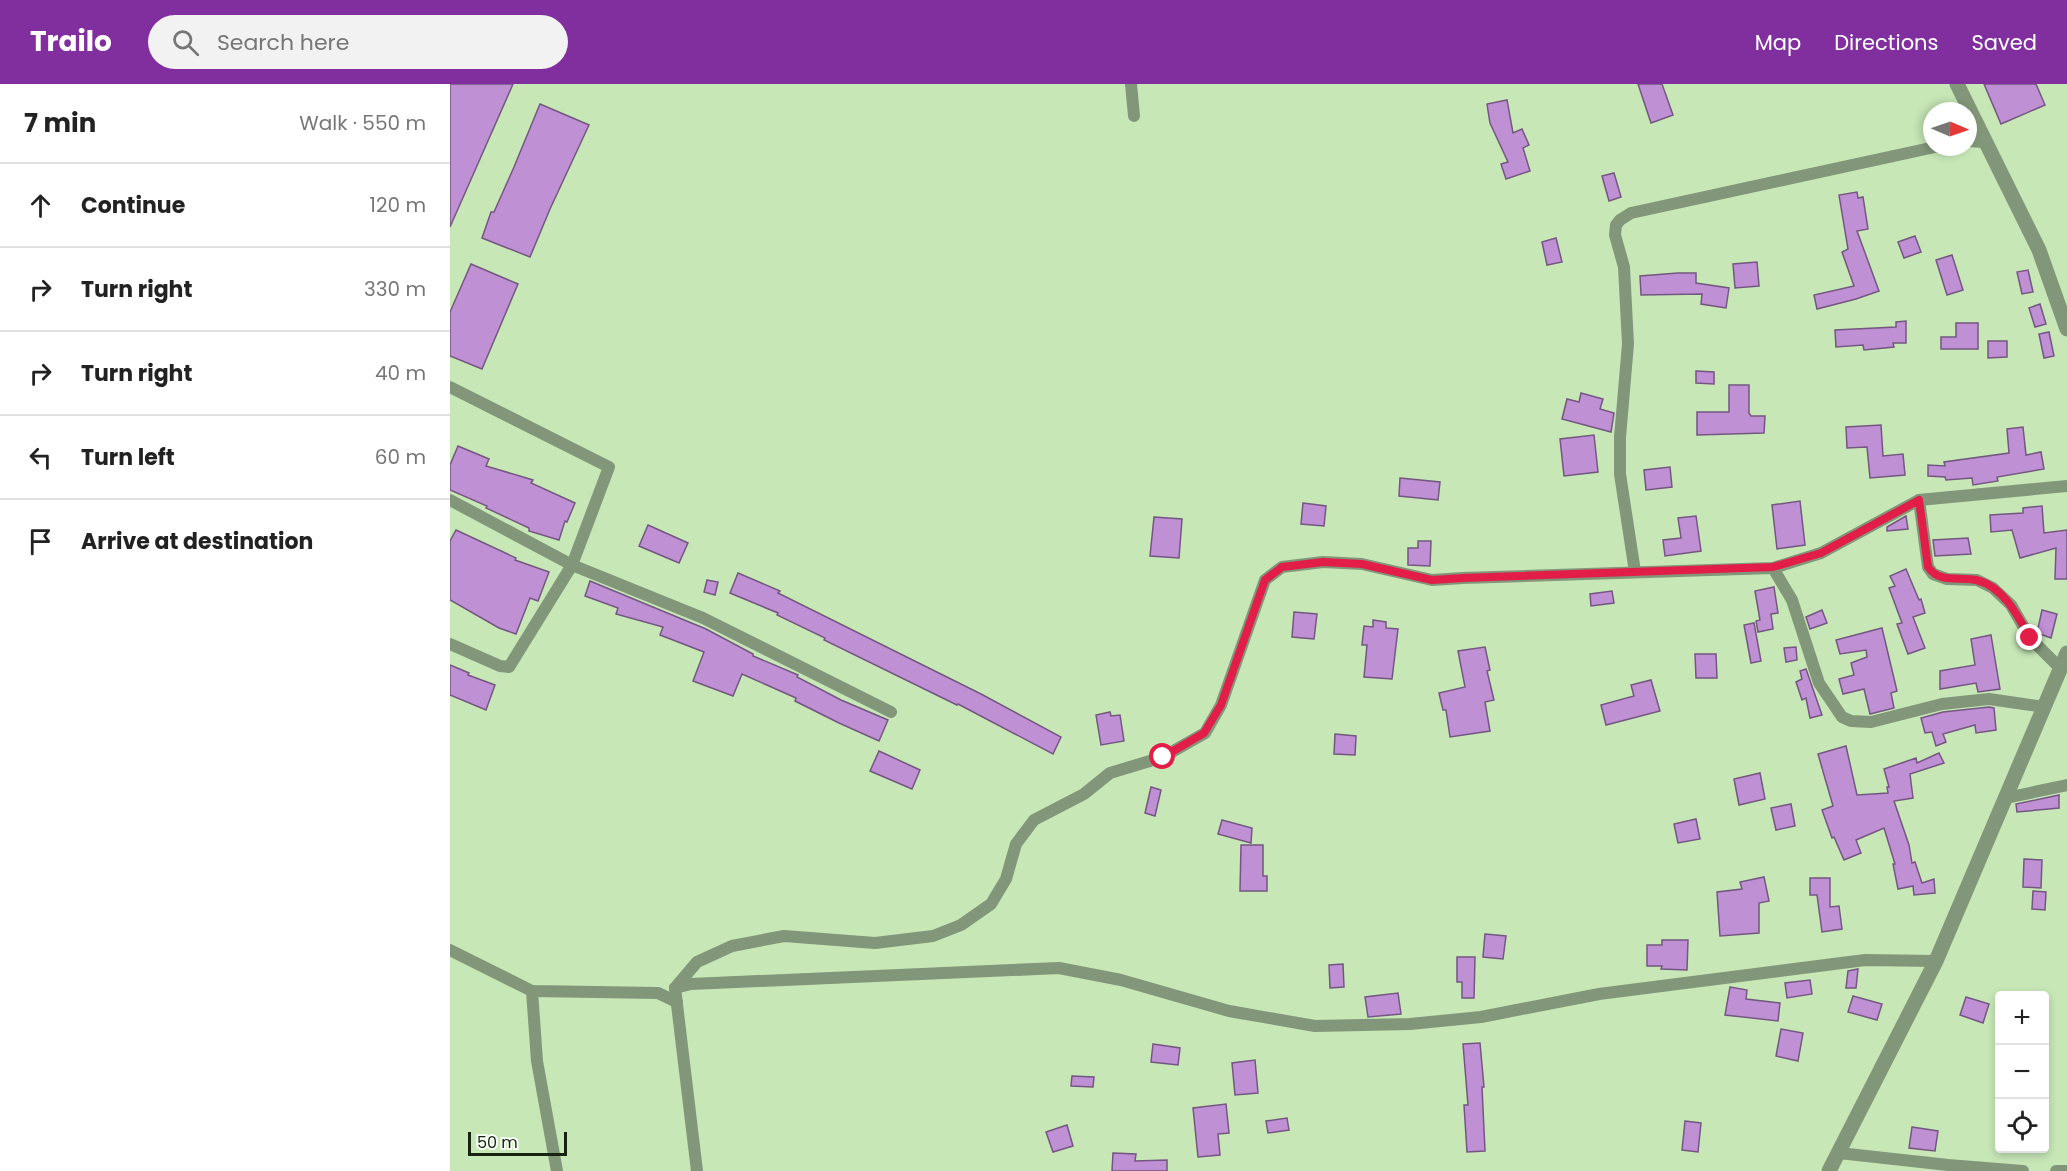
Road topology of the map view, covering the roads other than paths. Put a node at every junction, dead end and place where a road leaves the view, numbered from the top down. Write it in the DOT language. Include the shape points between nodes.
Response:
graph roads {
  1 [pos="1131,84"];
  2 [pos="1957,84"];
  3 [pos="1134,116"];
  4 [pos="1977,142"];
  5 [pos="1984,142"];
  6 [pos="1923,150"];
  7 [pos="2067,329"];
  8 [pos="450,387"];
  9 [pos="2067,486"];
  10 [pos="450,500"];
  11 [pos="1919,500"];
  12 [pos="572,565"];
  13 [pos="1773,567"];
  14 [pos="1635,572"];
  15 [pos="450,644"];
  16 [pos="2067,652"];
  17 [pos="2061,669"];
  18 [pos="2044,706"];
  19 [pos="891,712"];
  20 [pos="2067,785"];
  21 [pos="2006,798"];
  22 [pos="450,950"];
  23 [pos="1936,961"];
  24 [pos="675,988"];
  25 [pos="532,991"];
  26 [pos="677,1002"];
  27 [pos="1839,1153"];
  28 [pos="557,1171"];
  29 [pos="697,1171"];
  30 [pos="1829,1171"];
  31 [pos="2023,1171"];
  32 [pos="2056,1171"];
  33 [pos="2067,1171"];
  1 -- 3 [label="street"];
  2 -- 5 [label="street"];
  4 -- 5 [label="street"];
  5 -- 7 [label="street" via="2039,250"];
  6 -- 14 [label="street" via="1631,213 1616,225 1624,267 1628,344 1620,474"];
  8 -- 12 [label="street" via="609,467"];
  9 -- 11 [label="street"];
  10 -- 12 [label="street"];
  11 -- 13 [label="street" via="1821,553"];
  11 -- 17 [label="street" via="1932,574 1977,580 1992,588 2011,605 2030,638"];
  12 -- 15 [label="street" via="509,667"];
  12 -- 19 [label="street" via="703,618"];
  13 -- 14 [label="street"];
  13 -- 18 [label="street" via="1792,600 1819,683 1842,717 1871,723 1942,704 1989,699"];
  14 -- 24 [label="street" via="1432,580 1362,564 1323,562 1282,567 1265,580 1221,705 1204,733 1163,757 1110,773 1084,794 1034,820 1016,844 1006,879 991,904 961,925 933,936 875,943 784,936 732,946 697,962"];
  16 -- 17 [label="street"];
  17 -- 18 [label="street"];
  18 -- 21 [label="street"];
  20 -- 21 [label="street"];
  21 -- 23 [label="street"];
  22 -- 25 [label="street"];
  23 -- 24 [label="street" via="1865,960 1599,994 1481,1017 1410,1024 1315,1026 1229,1011 1121,980 1059,968 691,984"];
  23 -- 27 [label="street"];
  24 -- 26 [label="street"];
  25 -- 26 [label="street" via="658,993"];
  25 -- 28 [label="street" via="537,1061"];
  26 -- 29 [label="street"];
  27 -- 30 [label="street"];
  27 -- 31 [label="street"];
  32 -- 33 [label="street"];
}
